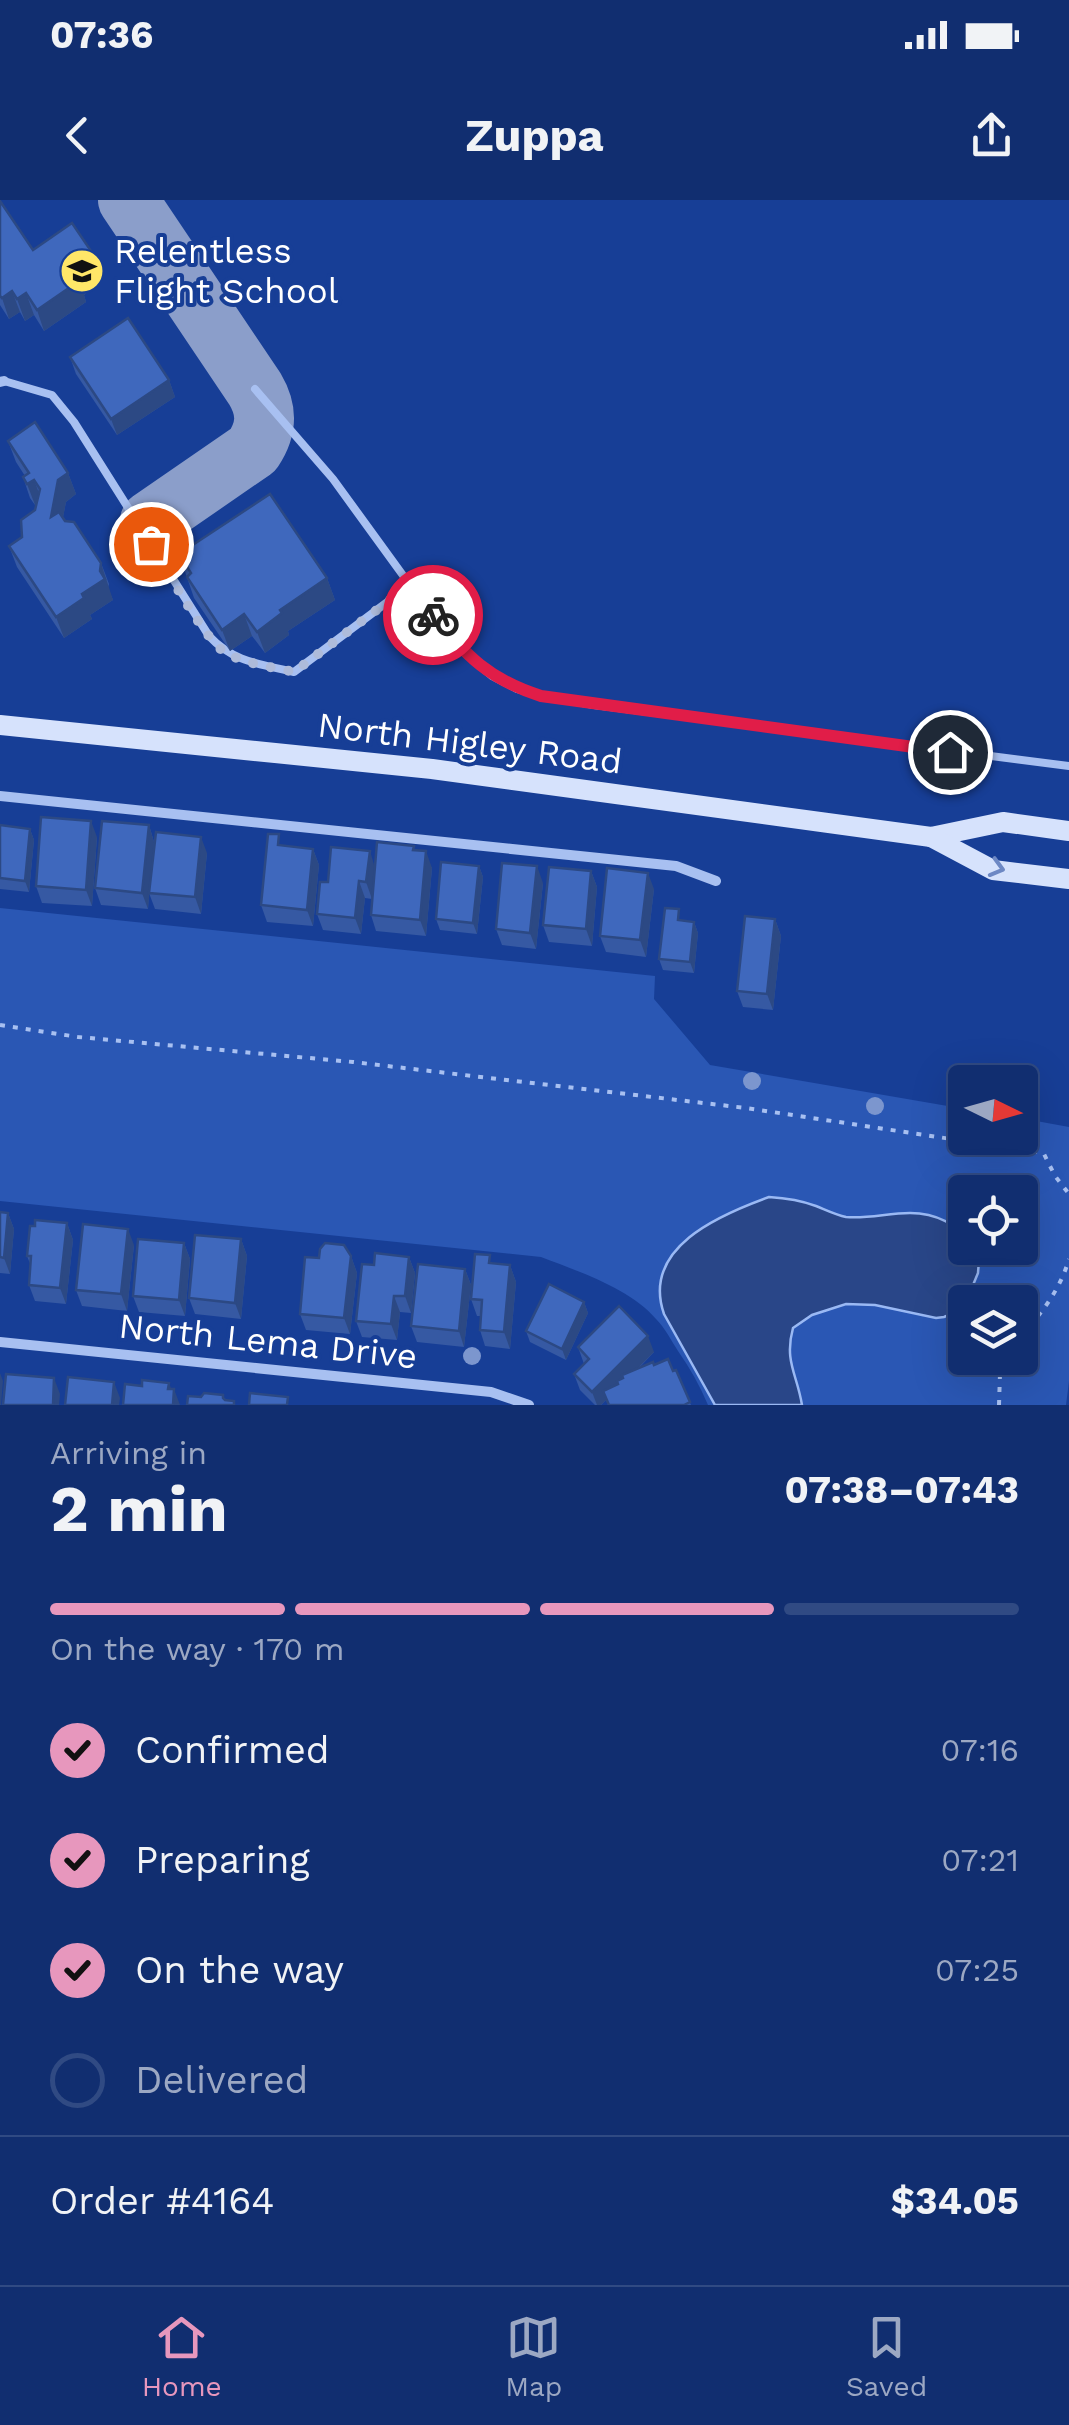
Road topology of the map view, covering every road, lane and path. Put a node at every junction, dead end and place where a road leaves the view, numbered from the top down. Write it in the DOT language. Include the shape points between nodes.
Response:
graph roads {
  1 [pos="2,381"];
  2 [pos="255,389"];
  3 [pos="410,585"];
  4 [pos="0,725"];
  5 [pos="1069,766"];
  6 [pos="0,796"];
  7 [pos="1069,830"];
  8 [pos="931,837"];
  9 [pos="1069,879"];
  10 [pos="716,881"];
  11 [pos="0,1024"];
  12 [pos="1069,1194"];
  13 [pos="1069,1259"];
  14 [pos="1038,1315"];
  15 [pos="0,1342"];
  16 [pos="1000,1375"];
  17 [pos="529,1405"];
  18 [pos="999,1405"];
  1 -- 3 [label="lane" via="52,395 223,652 294,672"];
  2 -- 3 [label="lane"];
  3 -- 5 [label="lane" via="461,650 492,676 541,696"];
  4 -- 8 [label="main road, North Higley Road" via="432,770"];
  6 -- 10 [label="street" via="676,866"];
  7 -- 8 [label="main road, North Higley Road" via="1003,822"];
  8 -- 9 [label="main road, North Higley Road, one-way" via="993,870"];
  11 -- 12 [label="path" via="746,1108 1037,1152"];
  13 -- 14 [label="path"];
  15 -- 17 [label="street, North Lema Drive" via="481,1390"];
  16 -- 18 [label="path"];
}
